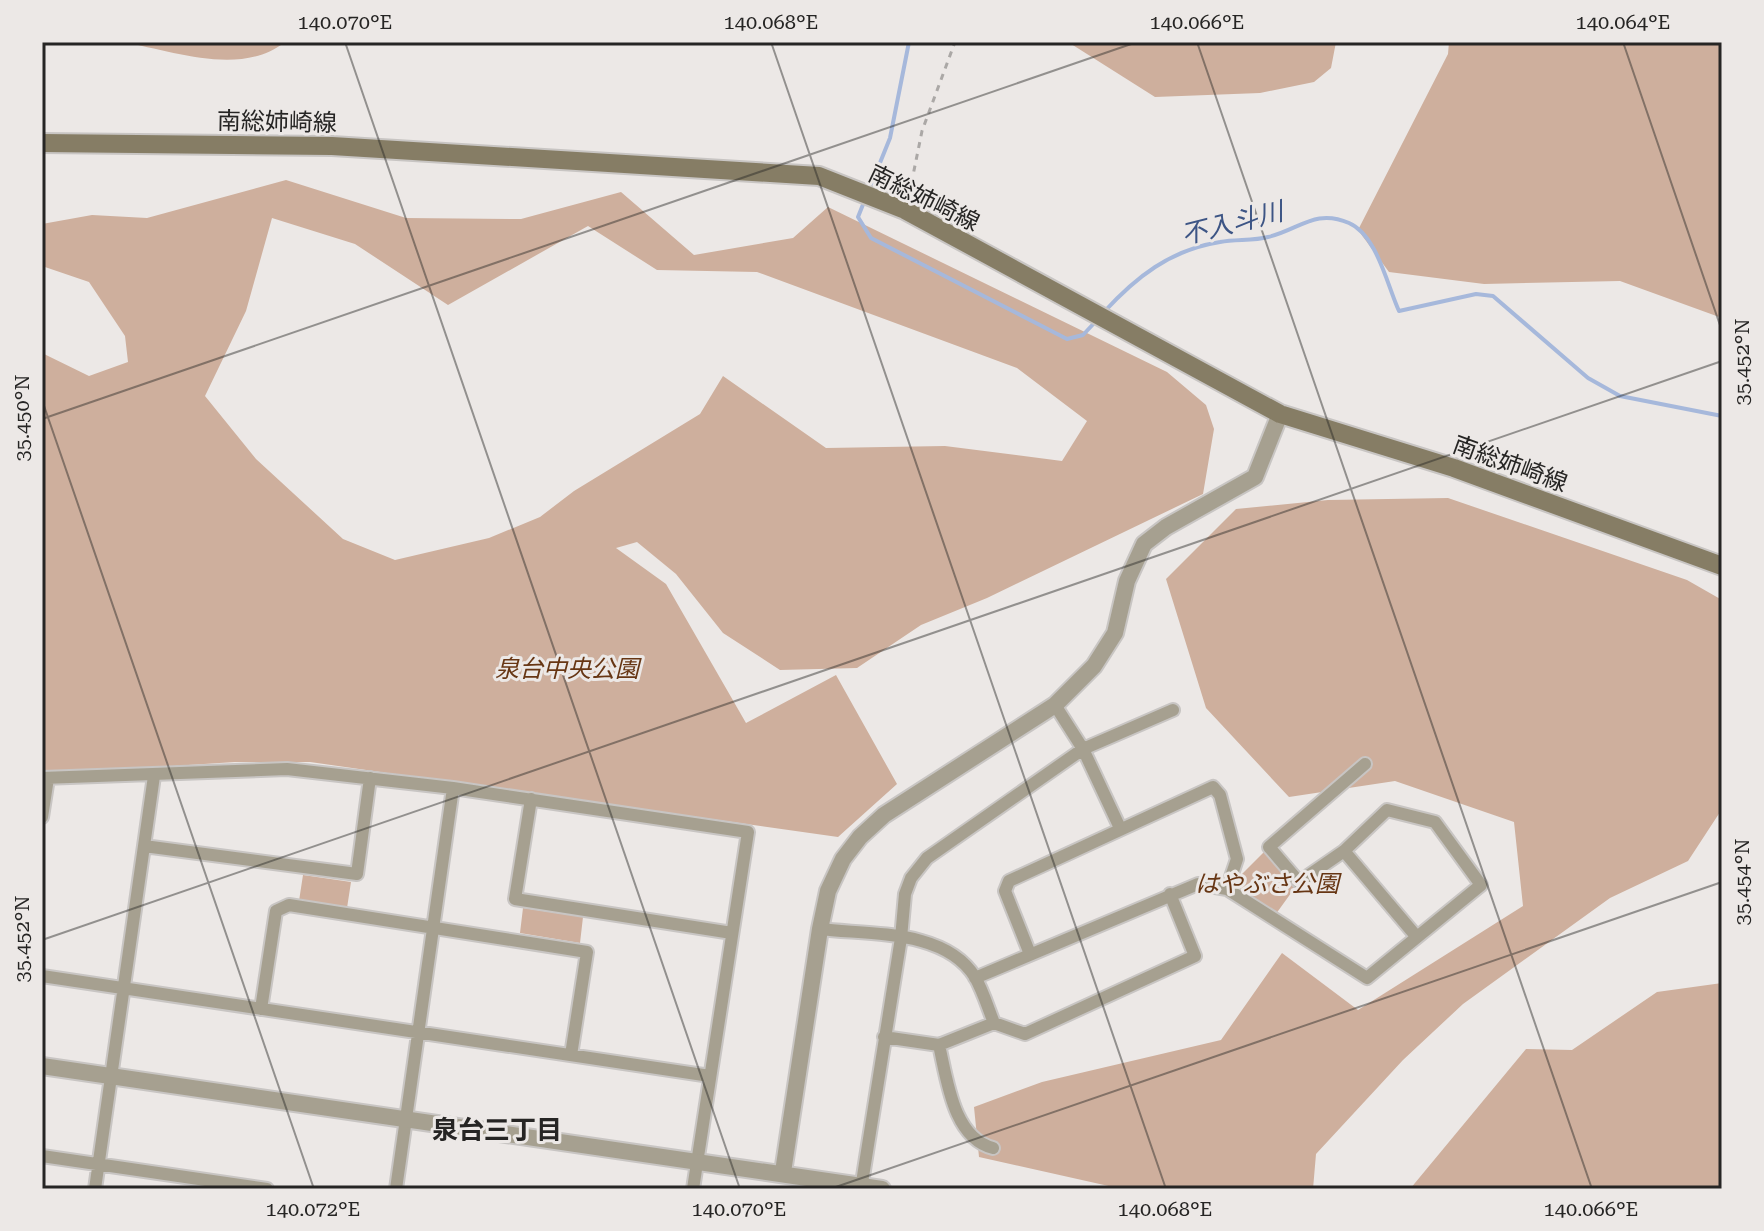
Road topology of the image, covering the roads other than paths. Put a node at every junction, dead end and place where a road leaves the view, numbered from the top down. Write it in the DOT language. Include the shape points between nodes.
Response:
graph roads {
  1 [pos="42,143"];
  2 [pos="1280,414"];
  3 [pos="1722,566"];
  4 [pos="1055,705"];
  5 [pos="1173,710"];
  6 [pos="1083,749"];
  7 [pos="1365,764"];
  8 [pos="154,776"];
  9 [pos="45,778"];
  10 [pos="370,778"];
  11 [pos="453,788"];
  12 [pos="531,799"];
  13 [pos="42,817"];
  14 [pos="1120,828"];
  15 [pos="144,846"];
  16 [pos="1344,851"];
  17 [pos="1227,889"];
  18 [pos="1170,894"];
  19 [pos="433,927"];
  20 [pos="820,929"];
  21 [pos="732,933"];
  22 [pos="1416,936"];
  23 [pos="901,938"];
  24 [pos="1030,954"];
  25 [pos="42,976"];
  26 [pos="975,978"];
  27 [pos="124,989"];
  28 [pos="261,1009"];
  29 [pos="994,1023"];
  30 [pos="418,1032"];
  31 [pos="884,1037"];
  32 [pos="939,1045"];
  33 [pos="571,1055"];
  34 [pos="42,1066"];
  35 [pos="111,1076"];
  36 [pos="710,1076"];
  37 [pos="406,1117"];
  38 [pos="993,1148"];
  39 [pos="42,1156"];
  40 [pos="697,1161"];
  41 [pos="98,1164"];
  42 [pos="783,1172"];
  43 [pos="861,1188"];
  44 [pos="95,1189"];
  45 [pos="267,1189"];
  46 [pos="396,1189"];
  47 [pos="693,1189"];
  48 [pos="882,1189"];
  1 -- 2 [label="main road, 南総姉崎線" via="332,146 819,176 905,210"];
  2 -- 3 [label="main road, 南総姉崎線" via="1454,468"];
  2 -- 4 [label="street" via="1255,477 1144,544 1127,581 1115,633 1094,666"];
  4 -- 6 [label="street"];
  4 -- 20 [label="street" via="910,798 860,837 828,891"];
  5 -- 6 [label="street"];
  6 -- 14 [label="street"];
  6 -- 23 [label="street" via="927,858 905,894"];
  7 -- 16 [label="street" via="1269,847 1299,882"];
  8 -- 9 [label="street"];
  8 -- 10 [label="street" via="287,769"];
  8 -- 15 [label="street"];
  9 -- 13 [label="street"];
  10 -- 11 [label="street"];
  10 -- 15 [label="street" via="357,874"];
  11 -- 12 [label="street"];
  11 -- 19 [label="street"];
  12 -- 21 [label="street" via="515,899"];
  12 -- 21 [label="street" via="748,832"];
  14 -- 17 [label="street" via="1213,787 1220,795 1237,859"];
  14 -- 24 [label="street" via="1009,881 1005,891"];
  15 -- 27 [label="street"];
  16 -- 22 [label="street"];
  16 -- 22 [label="street" via="1387,810 1435,822 1481,885"];
  17 -- 18 [label="street" via="1198,884"];
  17 -- 22 [label="street" via="1367,978"];
  18 -- 24 [label="street"];
  18 -- 29 [label="street" via="1195,956 1025,1034"];
  19 -- 28 [label="street" via="289,905 276,911"];
  19 -- 30 [label="street"];
  19 -- 33 [label="street" via="587,952"];
  20 -- 23 [label="street"];
  20 -- 42 [label="street"];
  21 -- 36 [label="street"];
  23 -- 26 [label="street" via="954,953"];
  23 -- 31 [label="street"];
  24 -- 26 [label="street"];
  25 -- 27 [label="street"];
  26 -- 29 [label="street"];
  27 -- 28 [label="street"];
  27 -- 35 [label="street"];
  28 -- 30 [label="street"];
  29 -- 32 [label="street"];
  30 -- 33 [label="street"];
  30 -- 37 [label="street"];
  31 -- 32 [label="street"];
  31 -- 43 [label="street"];
  32 -- 38 [label="street" via="957,1111 972,1138"];
  33 -- 36 [label="street"];
  34 -- 35 [label="street"];
  35 -- 37 [label="street"];
  35 -- 41 [label="street"];
  36 -- 40 [label="street"];
  37 -- 40 [label="street"];
  37 -- 46 [label="street"];
  39 -- 41 [label="street"];
  40 -- 42 [label="street"];
  40 -- 47 [label="street"];
  41 -- 44 [label="street"];
  41 -- 45 [label="street"];
  42 -- 43 [label="street"];
  43 -- 48 [label="street"];
}
